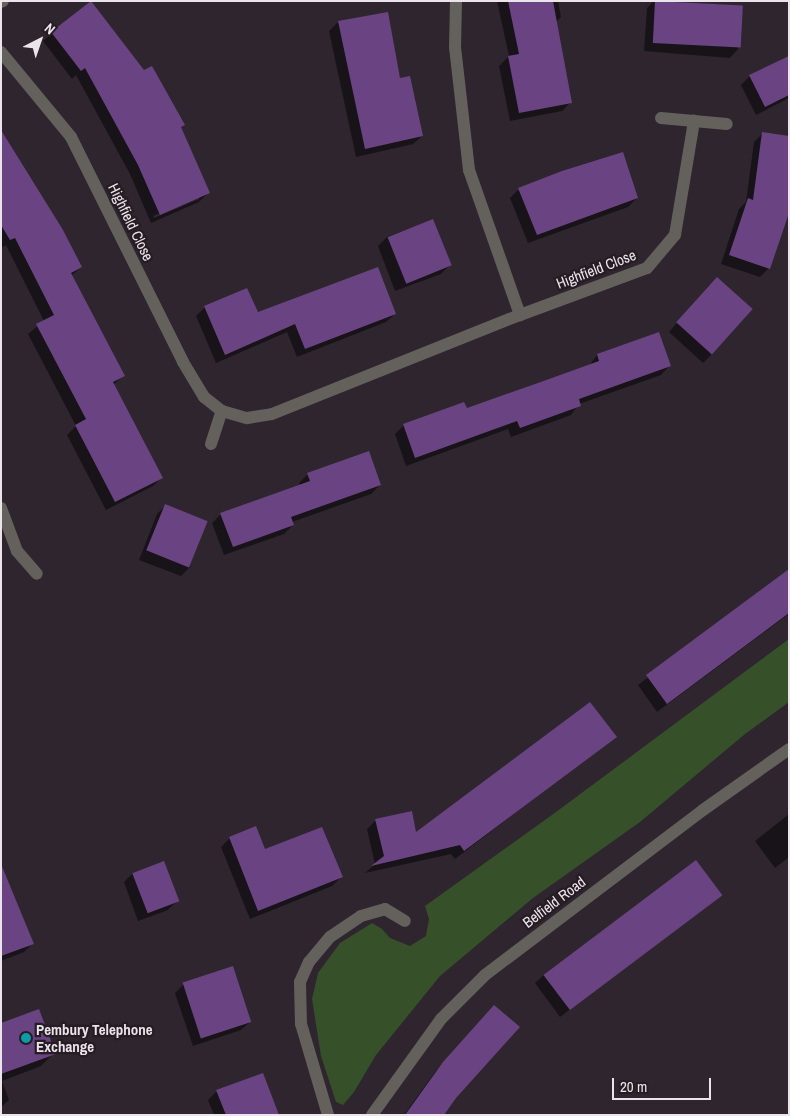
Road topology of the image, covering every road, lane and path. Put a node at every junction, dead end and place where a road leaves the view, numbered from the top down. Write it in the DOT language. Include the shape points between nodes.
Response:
graph roads {
  1 [pos="456,1"];
  2 [pos="1,52"];
  3 [pos="661,118"];
  4 [pos="694,121"];
  5 [pos="727,124"];
  6 [pos="520,315"];
  7 [pos="222,411"];
  8 [pos="211,444"];
  9 [pos="1,508"];
  10 [pos="37,574"];
  11 [pos="789,749"];
  12 [pos="405,921"];
  13 [pos="328,1115"];
  14 [pos="372,1115"];
  1 -- 6 [label="street" via="456,48 469,170"];
  2 -- 7 [label="street, Highfield Close" via="71,137 183,362 204,397"];
  3 -- 4 [label="street"];
  4 -- 5 [label="street"];
  4 -- 6 [label="street, Highfield Close" via="675,235 646,268"];
  6 -- 7 [label="street, Highfield Close" via="272,414 247,418"];
  7 -- 8 [label="street"];
  9 -- 10 [label="street" via="17,551"];
  11 -- 14 [label="street, Belfield Road" via="485,975 441,1019"];
  12 -- 13 [label="street" via="385,909 361,916 330,938 309,962 300,982 301,1024"];
}
